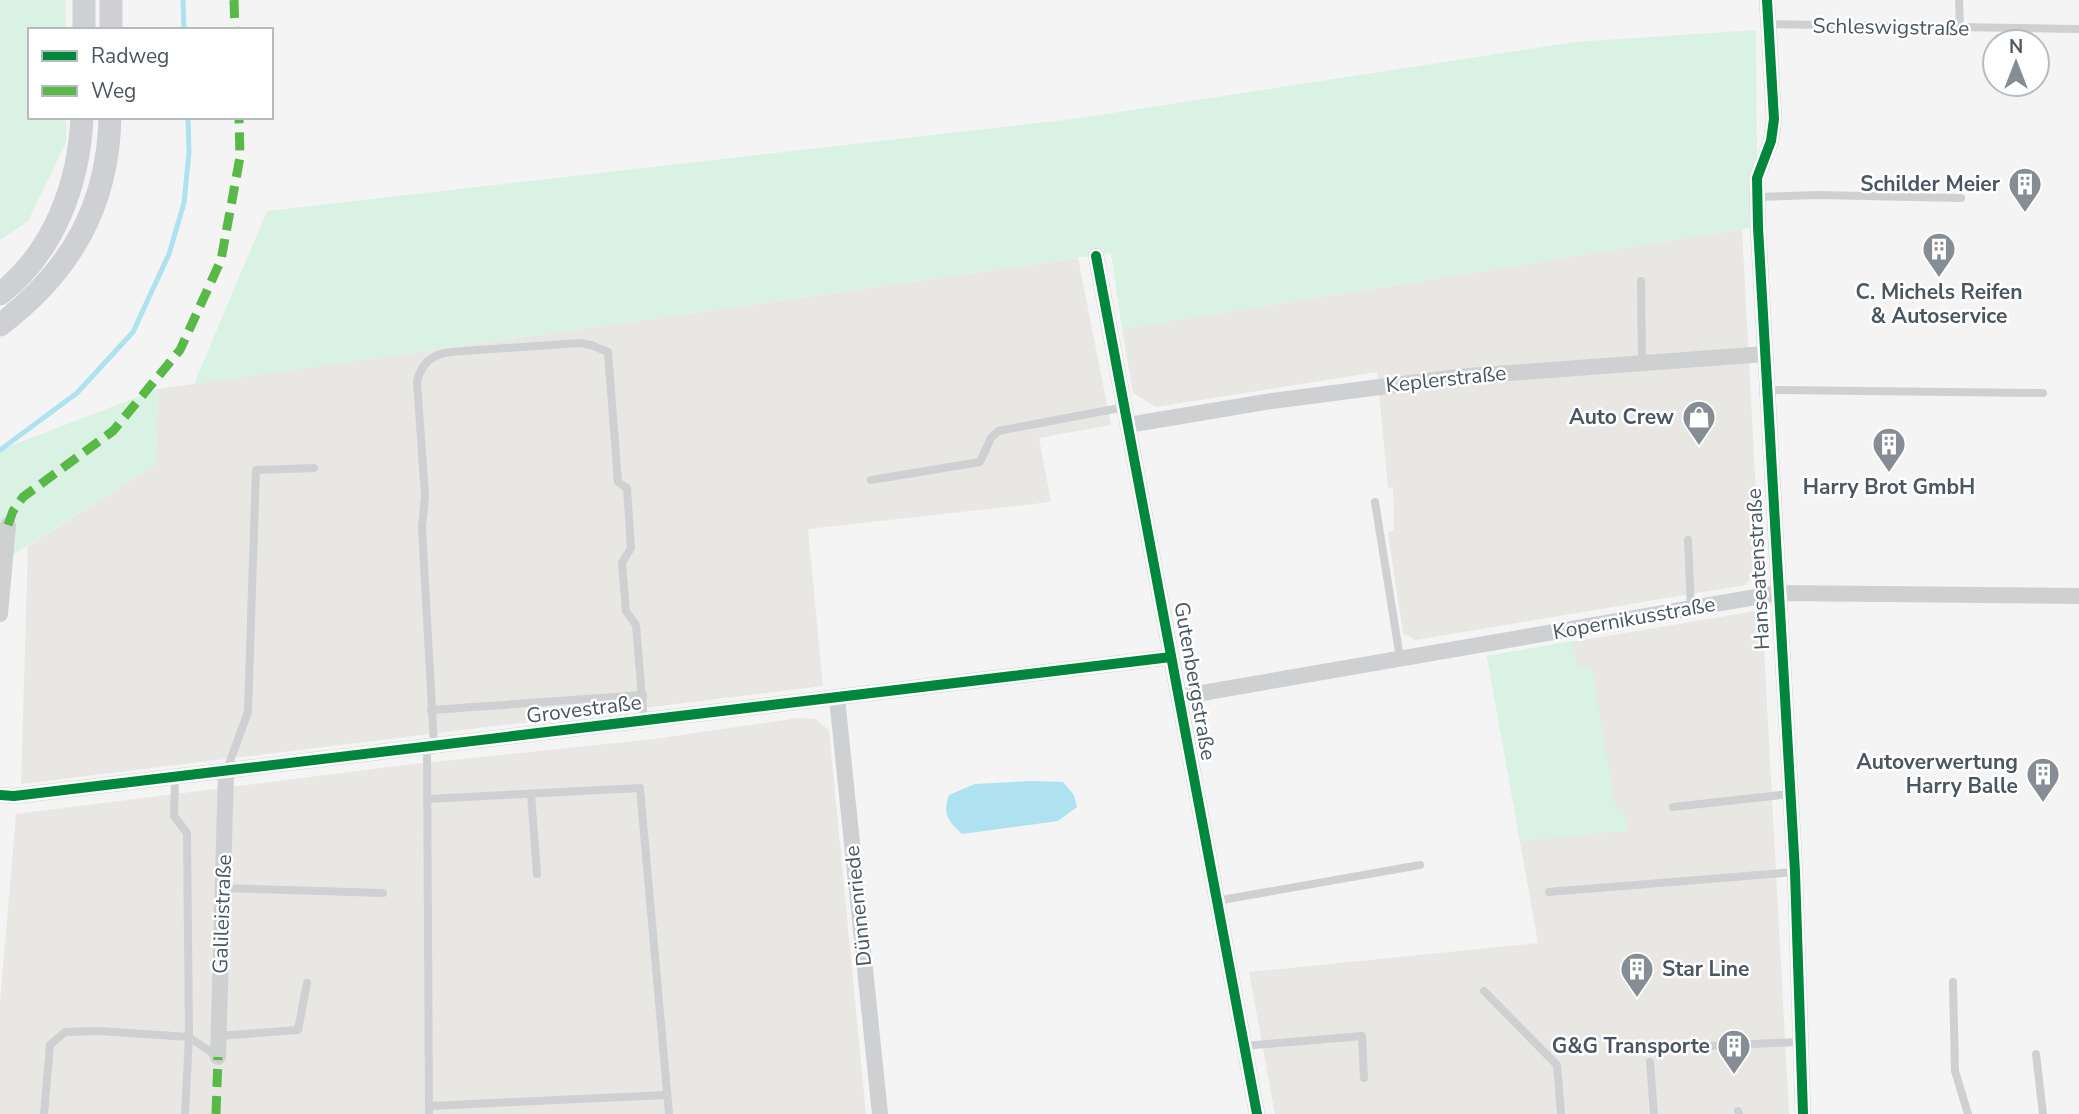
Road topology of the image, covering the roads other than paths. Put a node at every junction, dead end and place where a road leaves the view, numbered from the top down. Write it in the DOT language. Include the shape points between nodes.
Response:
graph roads {
  1 [pos="84,0"];
  2 [pos="111,0"];
  3 [pos="1767,0"];
  4 [pos="1959,0"];
  5 [pos="1768,24"];
  6 [pos="84,28"];
  7 [pos="111,28"];
  8 [pos="1960,28"];
  9 [pos="2079,29"];
  10 [pos="82,119"];
  11 [pos="110,119"];
  12 [pos="1757,197"];
  13 [pos="1961,198"];
  14 [pos="1096,256"];
  15 [pos="1641,281"];
  16 [pos="0,294"];
  17 [pos="0,325"];
  18 [pos="1765,354"];
  19 [pos="1642,363"];
  20 [pos="1767,390"];
  21 [pos="2043,393"];
  22 [pos="1125,407"];
  23 [pos="1128,425"];
  24 [pos="314,468"];
  25 [pos="871,480"];
  26 [pos="1375,502"];
  27 [pos="8,525"];
  28 [pos="1688,540"];
  29 [pos="1779,593"];
  30 [pos="2079,596"];
  31 [pos="1691,608"];
  32 [pos="0,614"];
  33 [pos="1171,657"];
  34 [pos="1400,658"];
  35 [pos="643,695"];
  36 [pos="1179,697"];
  37 [pos="837,698"];
  38 [pos="431,710"];
  39 [pos="644,721"];
  40 [pos="430,747"];
  41 [pos="226,772"];
  42 [pos="174,778"];
  43 [pos="531,794"];
  44 [pos="1790,794"];
  45 [pos="0,795"];
  46 [pos="427,799"];
  47 [pos="1673,807"];
  48 [pos="1420,865"];
  49 [pos="1795,872"];
  50 [pos="537,874"];
  51 [pos="222,888"];
  52 [pos="1549,892"];
  53 [pos="383,893"];
  54 [pos="1216,901"];
  55 [pos="1953,982"];
  56 [pos="307,984"];
  57 [pos="1485,991"];
  58 [pos="218,1036"];
  59 [pos="188,1037"];
  60 [pos="1800,1042"];
  61 [pos="1243,1046"];
  62 [pos="1709,1046"];
  63 [pos="2036,1054"];
  64 [pos="218,1057"];
  65 [pos="1650,1062"];
  66 [pos="1364,1078"];
  67 [pos="667,1095"];
  68 [pos="429,1110"];
  69 [pos="44,1114"];
  70 [pos="185,1114"];
  71 [pos="668,1114"];
  72 [pos="880,1114"];
  73 [pos="1257,1114"];
  74 [pos="1561,1114"];
  75 [pos="1654,1114"];
  76 [pos="1803,1114"];
  77 [pos="1968,1114"];
  78 [pos="2043,1114"];
  1 -- 6 [label="main road"];
  2 -- 7 [label="main road"];
  3 -- 5 [label="street"];
  4 -- 8 [label="lane"];
  5 -- 8 [label="lane, Schleswigstraße"];
  5 -- 12 [label="street, Hanseatenstraße" via="1774,119 1757,178"];
  8 -- 9 [label="lane, Schleswigstraße"];
  10 -- 16 [label="main road" via="61,215 31,264"];
  11 -- 17 [label="main road" via="97,198 84,230 51,279"];
  12 -- 13 [label="lane"];
  12 -- 18 [label="street, Hanseatenstraße"];
  14 -- 22 [label="street, Gutenbergstraße"];
  15 -- 19 [label="lane"];
  18 -- 19 [label="street, Keplerstraße"];
  18 -- 20 [label="street, Hanseatenstraße"];
  19 -- 23 [label="street, Keplerstraße" via="1377,386"];
  20 -- 21 [label="lane"];
  20 -- 29 [label="street, Hanseatenstraße"];
  22 -- 23 [label="street, Gutenbergstraße"];
  22 -- 25 [label="lane" via="998,431 980,462"];
  23 -- 33 [label="street, Gutenbergstraße"];
  24 -- 41 [label="lane" via="256,470 248,712"];
  26 -- 34 [label="lane"];
  27 -- 32 [label="street"];
  28 -- 31 [label="lane"];
  29 -- 30 [label="street, Kopernikusstraße"];
  29 -- 31 [label="street, Kopernikusstraße"];
  29 -- 44 [label="street, Hanseatenstraße"];
  31 -- 34 [label="street, Kopernikusstraße"];
  33 -- 36 [label="street, Gutenbergstraße"];
  33 -- 37 [label="street, Grovestraße"];
  34 -- 36 [label="street, Kopernikusstraße"];
  35 -- 38 [label="lane"];
  35 -- 38 [label="lane" via="636,625 626,611 622,563 631,548 627,488 618,482 608,352 580,343 450,352 437,354 424,364 417,381"];
  35 -- 39 [label="lane"];
  36 -- 54 [label="street, Gutenbergstraße"];
  37 -- 39 [label="street, Grovestraße"];
  37 -- 72 [label="street, Dünnenriede"];
  38 -- 40 [label="lane"];
  39 -- 40 [label="street, Grovestraße"];
  40 -- 41 [label="street, Grovestraße"];
  40 -- 46 [label="lane"];
  41 -- 42 [label="street, Grovestraße"];
  41 -- 51 [label="street, Galileistraße"];
  42 -- 45 [label="street, Grovestraße"];
  42 -- 59 [label="lane" via="174,816 187,833"];
  43 -- 46 [label="lane"];
  43 -- 50 [label="lane"];
  43 -- 67 [label="lane" via="640,788"];
  44 -- 47 [label="lane"];
  44 -- 49 [label="street, Hanseatenstraße"];
  46 -- 68 [label="lane"];
  48 -- 54 [label="lane"];
  49 -- 52 [label="lane"];
  49 -- 60 [label="street, Hanseatenstraße"];
  51 -- 53 [label="lane"];
  51 -- 58 [label="street, Galileistraße"];
  54 -- 61 [label="street, Gutenbergstraße"];
  55 -- 77 [label="lane" via="1955,1071"];
  56 -- 58 [label="lane" via="298,1030"];
  57 -- 74 [label="lane" via="1557,1065"];
  58 -- 64 [label="street, Galileistraße"];
  59 -- 64 [label="lane"];
  59 -- 69 [label="lane" via="65,1032 50,1045"];
  59 -- 70 [label="lane"];
  60 -- 62 [label="lane"];
  60 -- 76 [label="street, Hanseatenstraße"];
  61 -- 66 [label="lane" via="1362,1036"];
  61 -- 73 [label="street, Gutenbergstraße"];
  63 -- 78 [label="lane"];
  65 -- 75 [label="lane"];
  67 -- 68 [label="lane"];
  67 -- 71 [label="lane"];
}
